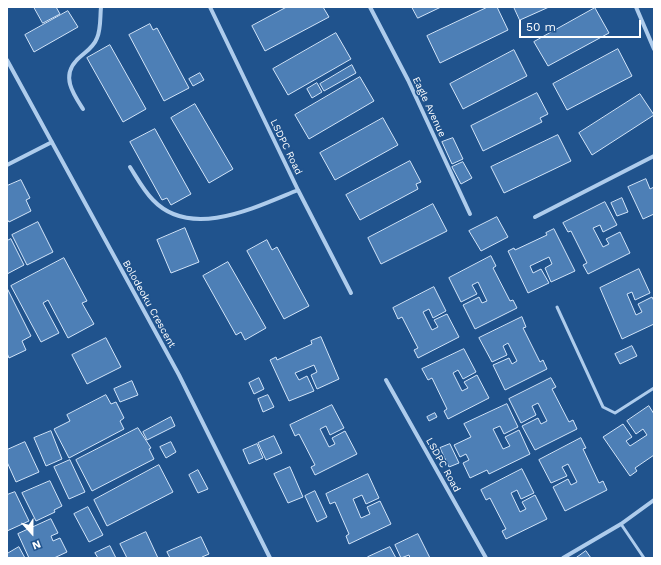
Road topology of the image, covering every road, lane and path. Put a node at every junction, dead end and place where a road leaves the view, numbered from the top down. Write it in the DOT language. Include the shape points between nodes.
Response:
graph roads {
  1 [pos="100,7"];
  2 [pos="210,7"];
  3 [pos="370,7"];
  4 [pos="636,7"];
  5 [pos="654,49"];
  6 [pos="7,60"];
  7 [pos="83,109"];
  8 [pos="52,142"];
  9 [pos="654,156"];
  10 [pos="7,165"];
  11 [pos="130,167"];
  12 [pos="298,190"];
  13 [pos="470,214"];
  14 [pos="535,217"];
  15 [pos="350,293"];
  16 [pos="557,307"];
  17 [pos="386,380"];
  18 [pos="654,388"];
  19 [pos="654,500"];
  20 [pos="621,524"];
  21 [pos="270,558"];
  22 [pos="486,558"];
  23 [pos="563,558"];
  24 [pos="644,558"];
  1 -- 7 [label="street" via="97,38 90,49 75,62 69,73 71,91"];
  2 -- 12 [label="street, LSDPC Road"];
  3 -- 13 [label="street, Eagle Avenue" via="408,80"];
  4 -- 5 [label="street"];
  6 -- 8 [label="street, Bolodeoku Crescent"];
  8 -- 10 [label="street"];
  8 -- 21 [label="street, Bolodeoku Crescent" via="179,375"];
  9 -- 14 [label="street"];
  11 -- 12 [label="street" via="153,200 172,213 195,219 226,218"];
  12 -- 15 [label="street, LSDPC Road"];
  16 -- 18 [label="lane" via="603,407 615,413"];
  17 -- 22 [label="street, LSDPC Road"];
  19 -- 20 [label="street"];
  20 -- 23 [label="street"];
  20 -- 24 [label="lane"];
}
